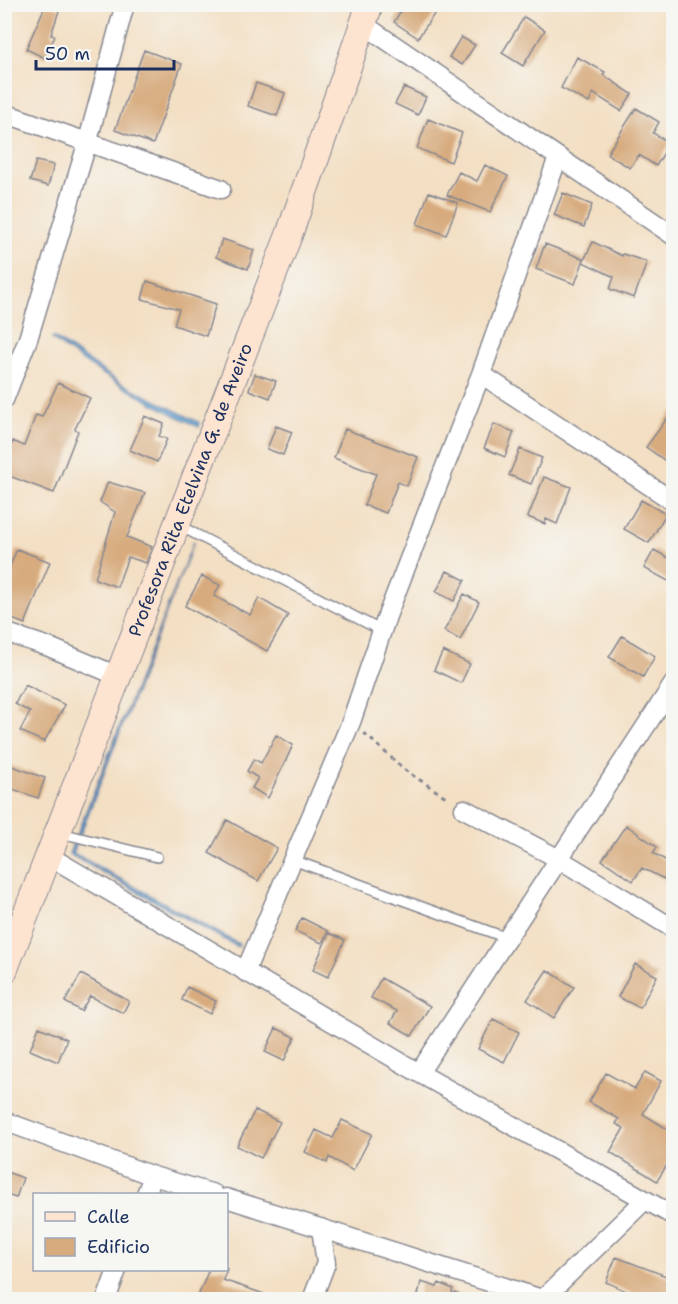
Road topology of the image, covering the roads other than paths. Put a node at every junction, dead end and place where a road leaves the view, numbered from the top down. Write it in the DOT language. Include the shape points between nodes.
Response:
graph roads {
  1 [pos="125,4"];
  2 [pos="366,14"];
  3 [pos="4,113"];
  4 [pos="87,144"];
  5 [pos="558,157"];
  6 [pos="221,189"];
  7 [pos="674,236"];
  8 [pos="481,374"];
  9 [pos="4,400"];
  10 [pos="674,502"];
  11 [pos="178,525"];
  12 [pos="382,631"];
  13 [pos="4,632"];
  14 [pos="120,677"];
  15 [pos="674,683"];
  16 [pos="464,809"];
  17 [pos="59,832"];
  18 [pos="49,856"];
  19 [pos="157,858"];
  20 [pos="559,859"];
  21 [pos="292,860"];
  22 [pos="674,929"];
  23 [pos="507,938"];
  24 [pos="4,971"];
  25 [pos="245,972"];
  26 [pos="419,1073"];
  27 [pos="4,1121"];
  28 [pos="153,1176"];
  29 [pos="146,1193"];
  30 [pos="211,1193"];
  31 [pos="228,1199"];
  32 [pos="644,1201"];
  33 [pos="674,1216"];
  34 [pos="321,1228"];
  35 [pos="355,1239"];
  36 [pos="326,1263"];
  37 [pos="116,1271"];
  38 [pos="106,1299"];
  39 [pos="312,1299"];
  40 [pos="542,1299"];
  1 -- 4 [label="street"];
  2 -- 5 [label="street"];
  2 -- 11 [label="street, Profesora Rita Etelvina G. de Aveiro" via="289,235"];
  3 -- 4 [label="street"];
  4 -- 6 [label="street"];
  4 -- 9 [label="street" via="28,339"];
  5 -- 7 [label="street"];
  5 -- 8 [label="street"];
  8 -- 10 [label="street"];
  8 -- 12 [label="street"];
  11 -- 12 [label="lane"];
  11 -- 14 [label="street, Profesora Rita Etelvina G. de Aveiro"];
  12 -- 21 [label="street" via="351,722"];
  13 -- 14 [label="street"];
  14 -- 17 [label="street, Profesora Rita Etelvina G. de Aveiro"];
  15 -- 20 [label="street"];
  16 -- 20 [label="street"];
  17 -- 18 [label="street, Profesora Rita Etelvina G. de Aveiro"];
  17 -- 19 [label="lane"];
  18 -- 24 [label="street, Profesora Rita Etelvina G. de Aveiro"];
  18 -- 25 [label="street"];
  20 -- 22 [label="street"];
  20 -- 23 [label="street"];
  21 -- 23 [label="lane"];
  21 -- 25 [label="street"];
  23 -- 26 [label="street"];
  25 -- 26 [label="street"];
  26 -- 32 [label="street"];
  27 -- 28 [label="street"];
  28 -- 29 [label="street"];
  28 -- 30 [label="street"];
  31 -- 34 [label="street"];
  32 -- 33 [label="street"];
  32 -- 40 [label="street"];
  34 -- 35 [label="street"];
  34 -- 36 [label="street"];
  35 -- 36 [label="street"];
  35 -- 40 [label="street"];
  36 -- 39 [label="street"];
  37 -- 38 [label="street"];
}
